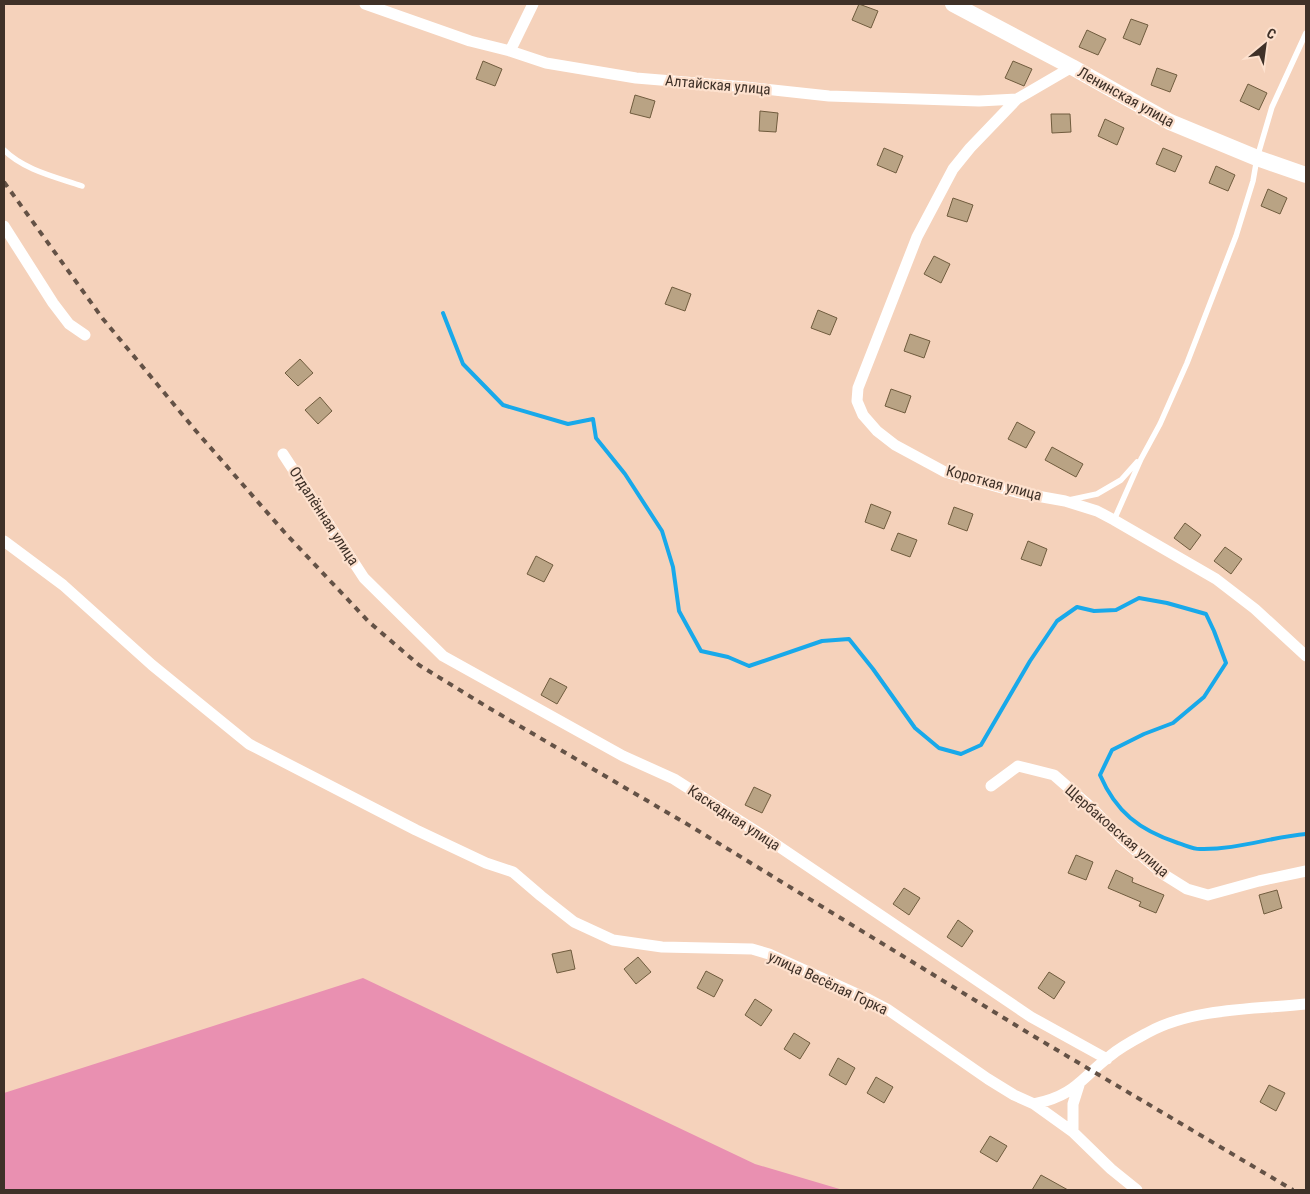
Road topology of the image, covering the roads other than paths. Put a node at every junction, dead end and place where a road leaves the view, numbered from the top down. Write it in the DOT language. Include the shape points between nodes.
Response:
graph roads {
  1 [pos="365,4"];
  2 [pos="533,4"];
  3 [pos="953,4"];
  4 [pos="1306,33"];
  5 [pos="510,51"];
  6 [pos="1072,66"];
  7 [pos="1017,99"];
  8 [pos="4,150"];
  9 [pos="1257,158"];
  10 [pos="1306,175"];
  11 [pos="82,186"];
  12 [pos="4,226"];
  13 [pos="85,335"];
  14 [pos="283,454"];
  15 [pos="1140,459"];
  16 [pos="1065,501"];
  17 [pos="1114,520"];
  18 [pos="4,541"];
  19 [pos="364,578"];
  20 [pos="1306,656"];
  21 [pos="991,786"];
  22 [pos="1306,870"];
  23 [pos="1306,1004"];
  24 [pos="1107,1058"];
  25 [pos="1079,1085"];
  26 [pos="1034,1104"];
  27 [pos="1073,1132"];
  28 [pos="1137,1190"];
  1 -- 5 [label="street, Алтайская улица" via="470,41"];
  2 -- 5 [label="street"];
  3 -- 6 [label="street, Ленинская улица"];
  4 -- 9 [label="lane" via="1272,107"];
  5 -- 7 [label="street, Алтайская улица" via="546,63 636,78 829,96 979,101"];
  6 -- 7 [label="street, Алтайская улица"];
  6 -- 9 [label="street, Ленинская улица" via="1170,122"];
  7 -- 16 [label="street, Короткая улица" via="952,169 917,237 858,388 857,401 863,415 877,432 894,445 945,472"];
  8 -- 11 [label="lane" via="35,169"];
  9 -- 10 [label="street, Ленинская улица"];
  9 -- 15 [label="lane" via="1236,236 1187,363 1160,424"];
  12 -- 13 [label="street" via="68,324"];
  14 -- 19 [label="street, Отдалённая улица"];
  15 -- 16 [label="lane" via="1121,480 1097,494"];
  15 -- 17 [label="lane"];
  16 -- 17 [label="street, Короткая улица"];
  17 -- 20 [label="street, Короткая улица" via="1216,579 1255,609"];
  18 -- 26 [label="street, улица Весёлая Горка" via="63,585 249,744 416,830 513,872 574,922 613,940 662,947 752,949 769,954 887,1009 988,1079"];
  19 -- 24 [label="street, Каскадная улица" via="443,656 623,756 674,779 1031,1017"];
  21 -- 22 [label="street, Щербаковская улица" via="1018,766 1054,775 1163,874 1187,889 1208,895"];
  23 -- 24 [label="street" via="1201,1014 1151,1030"];
  24 -- 25 [label="street"];
  25 -- 26 [label="street" via="1051,1100"];
  25 -- 27 [label="street" via="1073,1104"];
  26 -- 27 [label="street, улица Весёлая Горка"];
  27 -- 28 [label="street, улица Весёлая Горка"];
}
